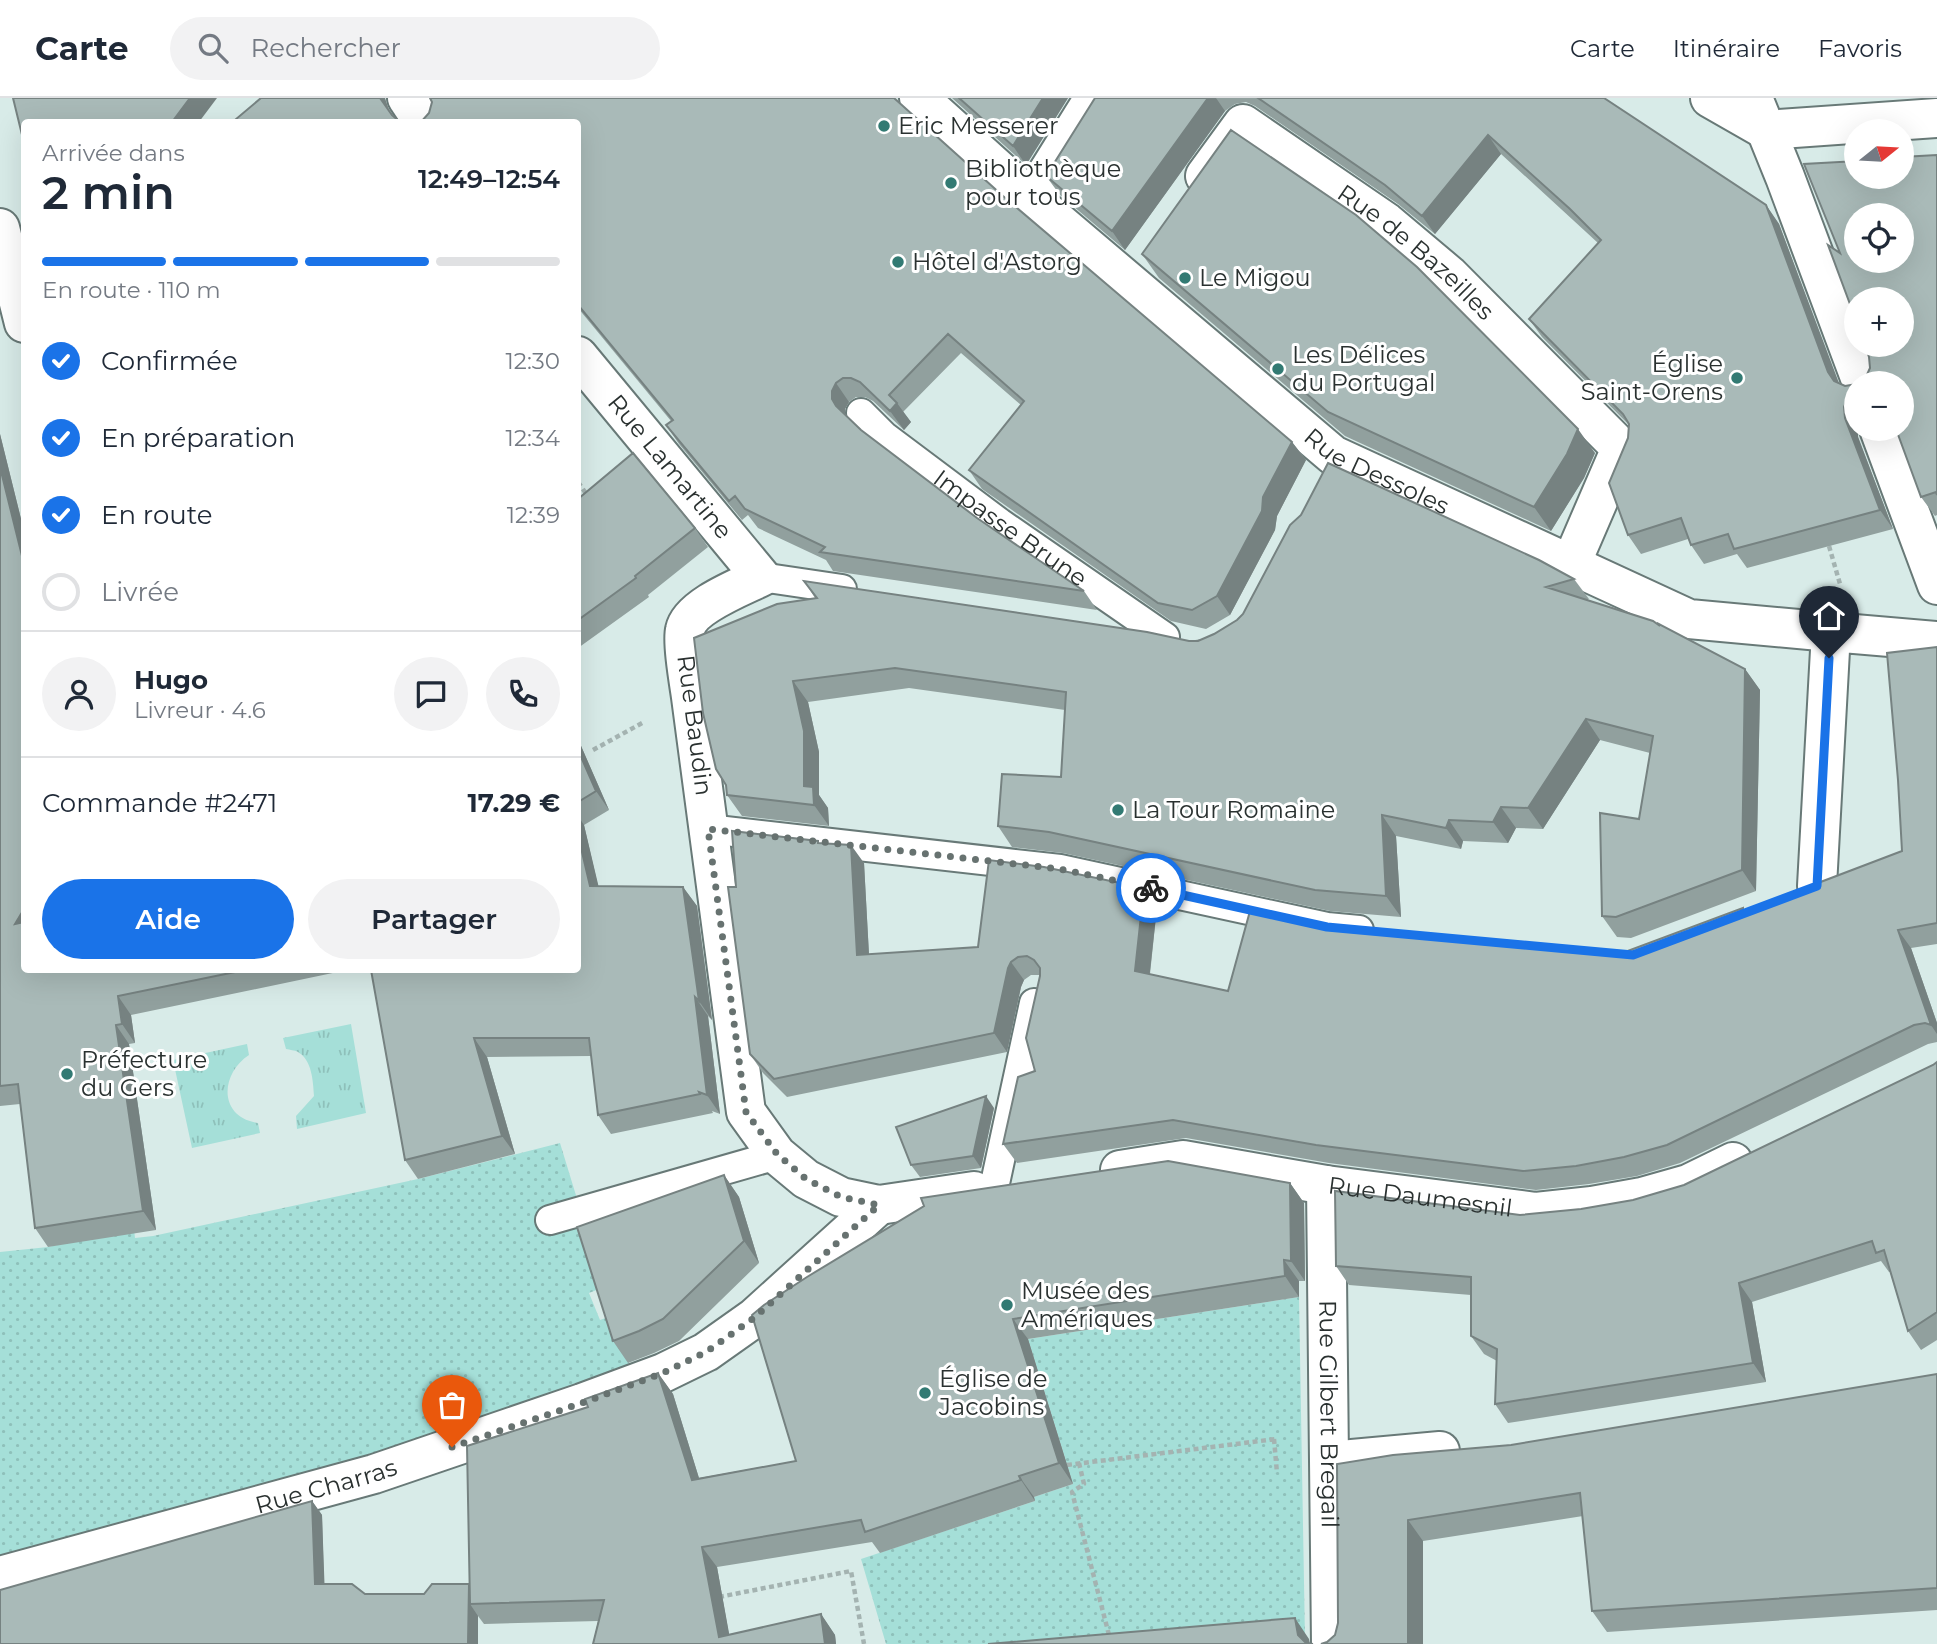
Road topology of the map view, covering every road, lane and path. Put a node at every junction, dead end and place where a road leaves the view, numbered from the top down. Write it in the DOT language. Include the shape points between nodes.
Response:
graph roads {
  1 [pos="407,98"];
  2 [pos="919,98"];
  3 [pos="1094,98"];
  4 [pos="1710,98"];
  5 [pos="1759,114"];
  6 [pos="1937,118"];
  7 [pos="420,119"];
  8 [pos="1031,199"];
  9 [pos="1186,203"];
  10 [pos="0,228"];
  11 [pos="21,311"];
  12 [pos="581,360"];
  13 [pos="1858,371"];
  14 [pos="861,413"];
  15 [pos="1883,441"];
  16 [pos="1333,455"];
  17 [pos="581,486"];
  18 [pos="1315,491"];
  19 [pos="593,503"];
  20 [pos="1829,546"];
  21 [pos="1571,564"];
  22 [pos="761,577"];
  23 [pos="1937,585"];
  24 [pos="1841,586"];
  25 [pos="861,592"];
  26 [pos="1110,629"];
  27 [pos="1831,632"];
  28 [pos="1937,641"];
  29 [pos="708,829"];
  30 [pos="1805,891"];
  31 [pos="1383,932"];
  32 [pos="1037,991"];
  33 [pos="1763,1148"];
  34 [pos="777,1154"];
  35 [pos="1088,1174"];
  36 [pos="1035,1182"];
  37 [pos="1326,1185"];
  38 [pos="994,1188"];
  39 [pos="879,1205"];
  40 [pos="550,1220"];
  41 [pos="1288,1437"];
  42 [pos="1274,1439"];
  43 [pos="1468,1449"];
  44 [pos="1330,1461"];
  45 [pos="1079,1463"];
  46 [pos="1068,1465"];
  47 [pos="1277,1478"];
  48 [pos="0,1576"];
  49 [pos="717,1598"];
  50 [pos="1123,1634"];
  51 [pos="864,1644"];
  52 [pos="1331,1644"];
  1 -- 7 [label="street"];
  2 -- 8 [label="street, Rue Dessoles"];
  3 -- 8 [label="street"];
  4 -- 5 [label="street"];
  5 -- 6 [label="street"];
  5 -- 13 [label="street"];
  8 -- 16 [label="street, Rue Dessoles" via="1137,270"];
  9 -- 21 [label="street, Rue de Bazeilles" via="1243,124 1385,222 1450,275 1621,448"];
  10 -- 11 [label="street"];
  12 -- 22 [label="street, Rue Lamartine"];
  14 -- 26 [label="lane, Impasse Brune" via="884,436 1000,523 1176,639"];
  15 -- 23 [label="street"];
  16 -- 18 [label="street"];
  16 -- 21 [label="street, Rue Dessoles"];
  17 -- 19 [label="path"];
  20 -- 24 [label="path"];
  21 -- 27 [label="street, Rue Dessoles" via="1689,619"];
  22 -- 25 [label="lane"];
  22 -- 29 [label="street, Rue Baudin" via="705,606 685,630"];
  27 -- 28 [label="street, Rue Dessoles"];
  27 -- 30 [label="street"];
  29 -- 31 [label="lane" via="1060,869 1327,927"];
  29 -- 34 [label="street, Rue Baudin" via="746,1112"];
  32 -- 38 [label="lane"];
  33 -- 37 [label="street, Rue Daumesnil" via="1688,1184 1642,1197 1536,1212"];
  34 -- 39 [label="street" via="806,1179 841,1197"];
  34 -- 40 [label="lane"];
  35 -- 37 [label="street, Rue Daumesnil" via="1183,1160"];
  36 -- 38 [label="street"];
  37 -- 44 [label="street, Rue Gilbert Bregail"];
  38 -- 39 [label="street"];
  39 -- 48 [label="street, Rue Charras" via="754,1318 706,1352 663,1373 374,1474"];
  41 -- 42 [label="path"];
  42 -- 45 [label="path"];
  42 -- 47 [label="path"];
  43 -- 44 [label="street"];
  44 -- 52 [label="street, Rue Gilbert Bregail"];
  45 -- 46 [label="path"];
  45 -- 50 [label="path" via="1084,1484 1072,1492 1109,1635"];
  49 -- 51 [label="path" via="850,1571"];
}
